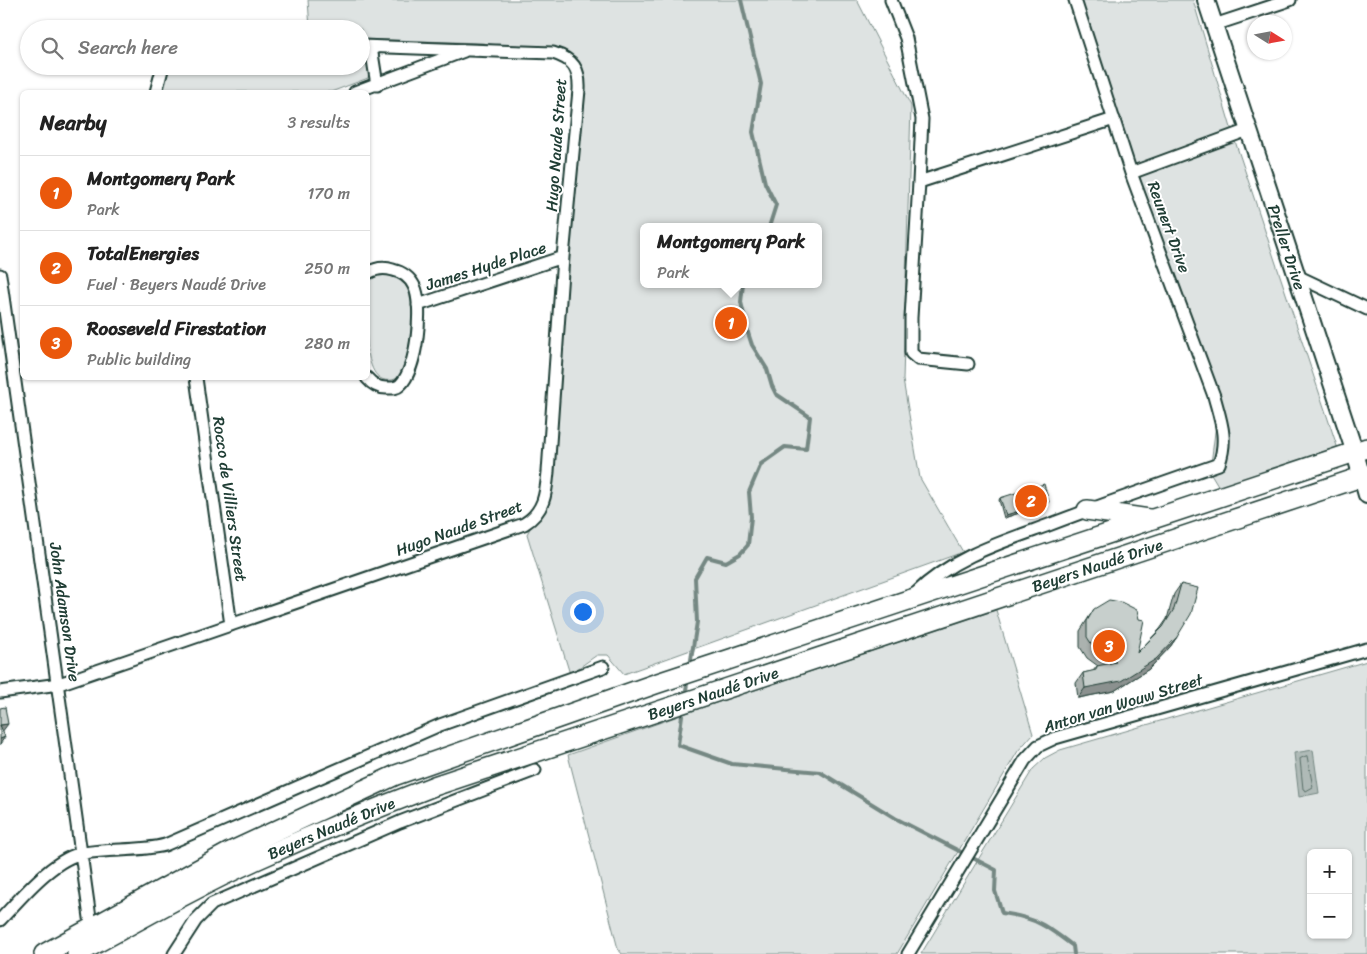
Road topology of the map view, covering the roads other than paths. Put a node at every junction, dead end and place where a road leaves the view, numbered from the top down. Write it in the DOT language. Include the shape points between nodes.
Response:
graph roads {
  1 [pos="891,0"];
  2 [pos="1075,0"];
  3 [pos="1206,0"];
  4 [pos="1290,0"];
  5 [pos="1214,25"];
  6 [pos="370,47"];
  7 [pos="468,50"];
  8 [pos="370,61"];
  9 [pos="161,75"];
  10 [pos="377,85"];
  11 [pos="157,90"];
  12 [pos="361,90"];
  13 [pos="1114,119"];
  14 [pos="1248,130"];
  15 [pos="1131,173"];
  16 [pos="919,182"];
  17 [pos="564,257"];
  18 [pos="370,272"];
  19 [pos="0,275"];
  20 [pos="1297,276"];
  21 [pos="418,305"];
  22 [pos="1367,309"];
  23 [pos="968,364"];
  24 [pos="196,380"];
  25 [pos="369,380"];
  26 [pos="1361,451"];
  27 [pos="1218,464"];
  28 [pos="1365,482"];
  29 [pos="1087,510"];
  30 [pos="1153,520"];
  31 [pos="1079,544"];
  32 [pos="1088,570"];
  33 [pos="988,574"];
  34 [pos="910,600"];
  35 [pos="997,600"];
  36 [pos="231,624"];
  37 [pos="1367,649"];
  38 [pos="604,667"];
  39 [pos="58,684"];
  40 [pos="0,692"];
  41 [pos="536,770"];
  42 [pos="83,853"];
  43 [pos="0,920"];
  44 [pos="94,942"];
  45 [pos="44,954"];
  46 [pos="77,954"];
  47 [pos="174,954"];
  48 [pos="908,954"];
  1 -- 16 [label="street" via="906,38 922,119"];
  2 -- 13 [label="street, Reunert Drive"];
  3 -- 5 [label="main road, Preller Drive"];
  4 -- 5 [label="street"];
  5 -- 14 [label="main road, Preller Drive"];
  6 -- 7 [label="street"];
  7 -- 10 [label="street"];
  7 -- 17 [label="street, Hugo Naude Street" via="533,50 553,53 575,64 579,78"];
  8 -- 10 [label="street"];
  9 -- 11 [label="street"];
  10 -- 12 [label="street"];
  13 -- 15 [label="street, Reunert Drive"];
  13 -- 16 [label="street"];
  14 -- 15 [label="street"];
  14 -- 20 [label="main road, Preller Drive"];
  15 -- 27 [label="street, Reunert Drive" via="1214,396 1224,434 1224,448"];
  16 -- 23 [label="street" via="911,352 918,359"];
  17 -- 21 [label="street, James Hyde Place"];
  17 -- 36 [label="street, Hugo Naude Street" via="547,478 544,502 534,518"];
  18 -- 21 [label="street, James Hyde Place" via="389,268 404,274 415,287"];
  19 -- 39 [label="street, John Adamson Drive"];
  20 -- 22 [label="street"];
  20 -- 26 [label="main road, Preller Drive"];
  21 -- 25 [label="street, James Hyde Place" via="413,363 408,376 400,386 393,388 381,388"];
  24 -- 36 [label="street, Rocco de Villiers Street"];
  26 -- 28 [label="main road, Preller Drive"];
  26 -- 30 [label="main road, Beyers Naudé Drive"];
  27 -- 29 [label="street, Beyers Naudé Drive"];
  28 -- 32 [label="main road, Beyers Naudé Drive"];
  29 -- 30 [label="main road"];
  29 -- 34 [label="street, Beyers Naudé Drive" via="978,551 938,573"];
  30 -- 31 [label="main road, Beyers Naudé Drive"];
  31 -- 32 [label="main road"];
  31 -- 33 [label="main road, Beyers Naudé Drive"];
  32 -- 35 [label="main road, Beyers Naudé Drive"];
  33 -- 34 [label="main road, Beyers Naudé Drive"];
  33 -- 35 [label="main road"];
  34 -- 44 [label="main road, Beyers Naudé Drive" via="396,775 238,848"];
  35 -- 44 [label="main road, Beyers Naudé Drive" via="434,786 257,859"];
  36 -- 39 [label="street, Hugo Naude Street"];
  37 -- 48 [label="street, Anton van Wouw Street" via="1044,742 1025,760"];
  38 -- 42 [label="street" via="440,725 165,845 133,851"];
  39 -- 40 [label="street, Hugo Naude Street"];
  39 -- 42 [label="street, John Adamson Drive"];
  41 -- 47 [label="street, Beyers Naudé Drive" via="400,822 212,904 196,920"];
  42 -- 43 [label="street" via="71,857 44,876"];
  42 -- 44 [label="street, John Adamson Drive"];
  44 -- 45 [label="main road, Beyers Naudé Drive"];
  44 -- 46 [label="main road, Beyers Naudé Drive"];
}
